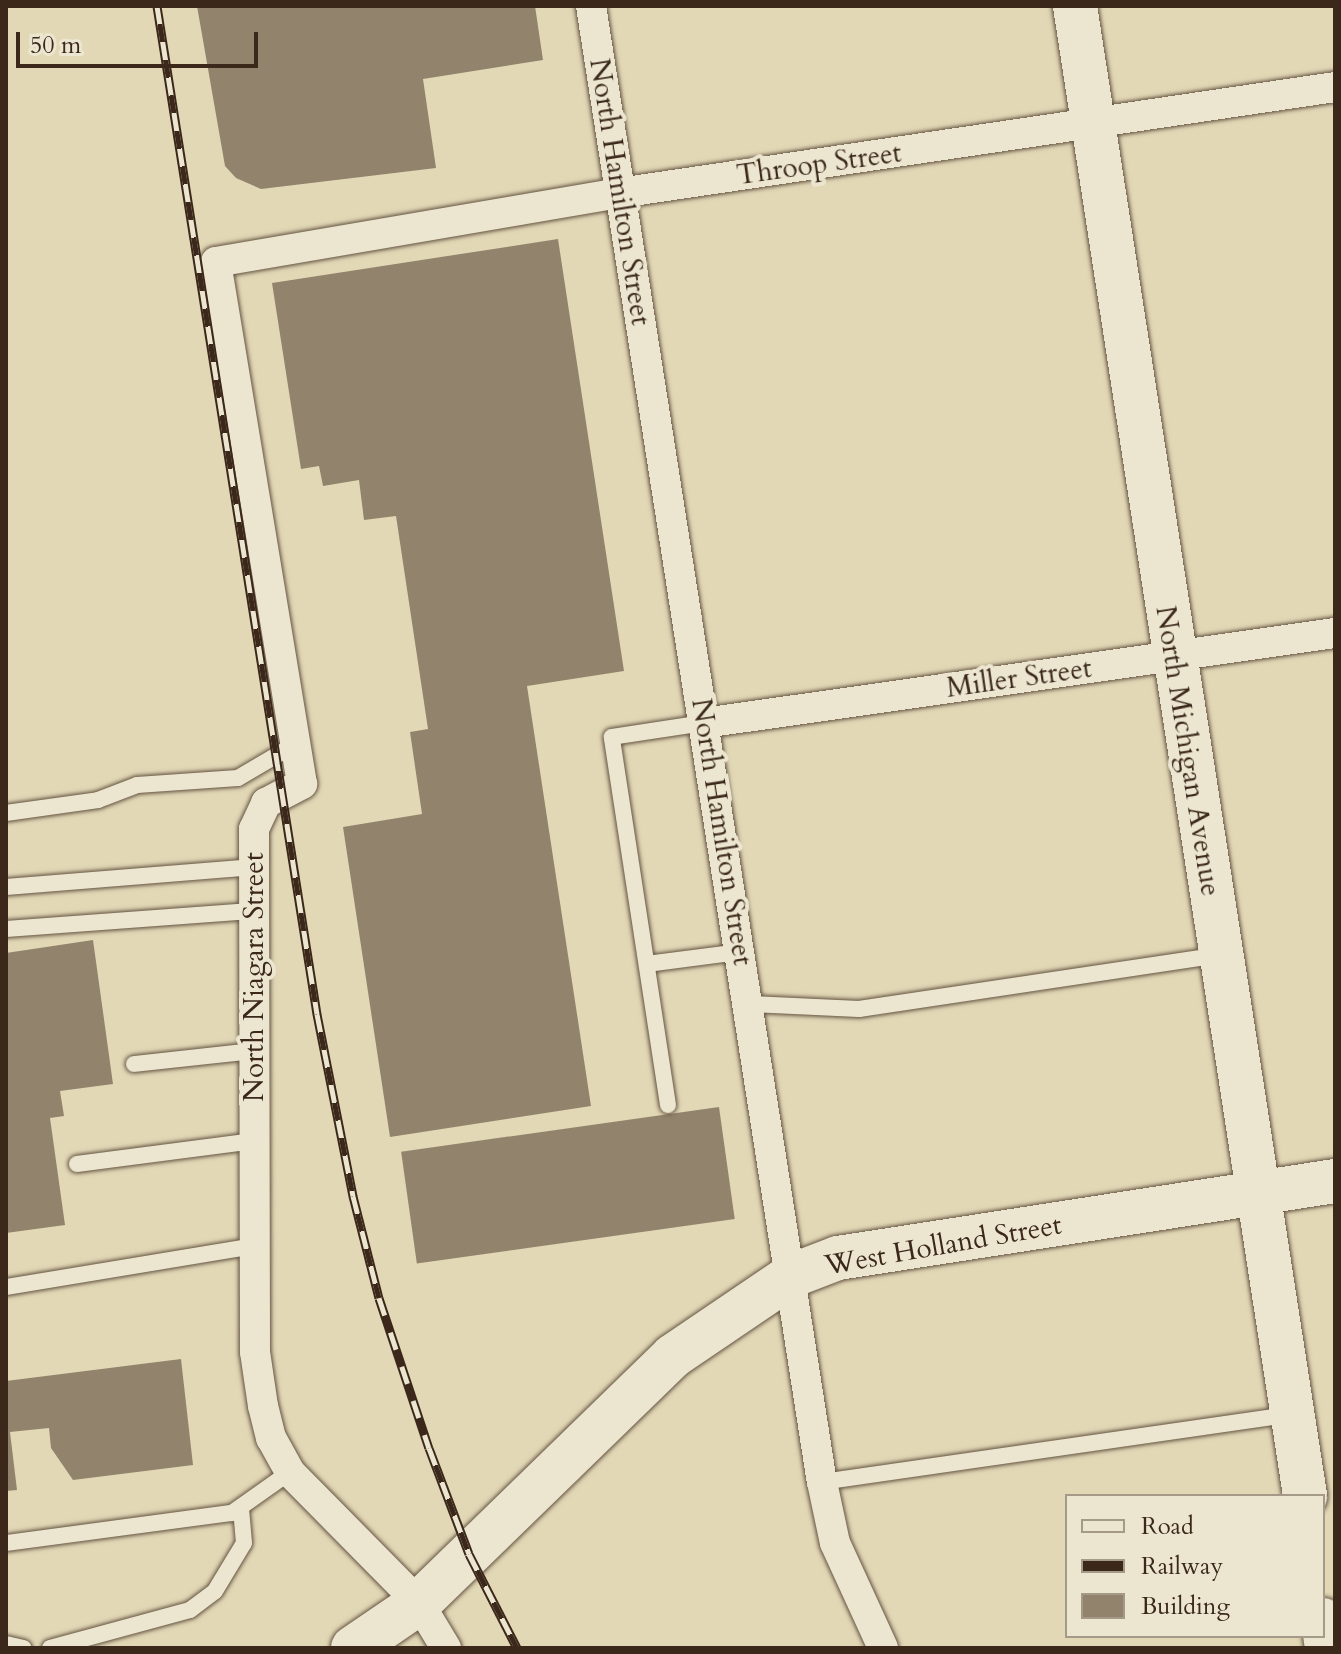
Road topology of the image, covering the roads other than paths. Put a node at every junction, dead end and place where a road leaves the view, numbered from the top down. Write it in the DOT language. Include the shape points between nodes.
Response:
graph roads {
  1 [pos="591,6"];
  2 [pos="1075,6"];
  3 [pos="1335,87"];
  4 [pos="1094,124"];
  5 [pos="619,193"];
  6 [pos="303,244"];
  7 [pos="1335,633"];
  8 [pos="1173,656"];
  9 [pos="704,723"];
  10 [pos="294,745"];
  11 [pos="6,813"];
  12 [pos="254,867"];
  13 [pos="6,887"];
  14 [pos="254,911"];
  15 [pos="6,929"];
  16 [pos="740,952"];
  17 [pos="1221,955"];
  18 [pos="647,964"];
  19 [pos="751,1004"];
  20 [pos="254,1051"];
  21 [pos="134,1064"];
  22 [pos="668,1105"];
  23 [pos="254,1141"];
  24 [pos="77,1164"];
  25 [pos="1335,1181"];
  26 [pos="1259,1192"];
  27 [pos="255,1246"];
  28 [pos="791,1276"];
  29 [pos="6,1287"];
  30 [pos="1292,1414"];
  31 [pos="290,1472"];
  32 [pos="822,1482"];
  33 [pos="1305,1494"];
  34 [pos="241,1507"];
  35 [pos="6,1543"];
  36 [pos="419,1603"];
  37 [pos="6,1644"];
  38 [pos="24,1648"];
  39 [pos="50,1648"];
  40 [pos="353,1648"];
  41 [pos="446,1648"];
  42 [pos="883,1648"];
  1 -- 5 [label="street, North Hamilton Street"];
  2 -- 4 [label="main road, North Michigan Avenue"];
  3 -- 4 [label="street, Throop Street"];
  4 -- 5 [label="street, Throop Street"];
  4 -- 8 [label="main road, North Michigan Avenue"];
  5 -- 6 [label="street, Throop Street"];
  5 -- 9 [label="street, North Hamilton Street"];
  6 -- 10 [label="street, North Niagara Street" via="216,262"];
  7 -- 8 [label="street, Miller Street"];
  8 -- 9 [label="street, Miller Street"];
  8 -- 17 [label="main road, North Michigan Avenue"];
  9 -- 16 [label="street, North Hamilton Street"];
  9 -- 18 [label="lane" via="612,737"];
  10 -- 11 [label="lane" via="238,778 137,785 98,800"];
  10 -- 12 [label="street, North Niagara Street" via="302,784 266,803 254,829"];
  12 -- 13 [label="lane"];
  12 -- 14 [label="street, North Niagara Street"];
  14 -- 15 [label="lane"];
  14 -- 20 [label="street, North Niagara Street"];
  16 -- 18 [label="lane"];
  16 -- 19 [label="street, North Hamilton Street"];
  17 -- 19 [label="lane" via="859,1009"];
  17 -- 26 [label="main road, North Michigan Avenue"];
  18 -- 22 [label="lane"];
  19 -- 28 [label="street, North Hamilton Street"];
  20 -- 21 [label="lane"];
  20 -- 23 [label="street, North Niagara Street"];
  23 -- 24 [label="lane"];
  23 -- 27 [label="street, North Niagara Street"];
  25 -- 26 [label="main road, West Holland Street"];
  26 -- 28 [label="main road, West Holland Street" via="838,1258"];
  26 -- 30 [label="main road, North Michigan Avenue"];
  27 -- 29 [label="lane"];
  27 -- 31 [label="street, North Niagara Street" via="255,1352 263,1406 271,1438"];
  28 -- 32 [label="street, North Hamilton Street"];
  28 -- 36 [label="main road, West Holland Street" via="673,1356"];
  30 -- 32 [label="lane"];
  30 -- 33 [label="main road, North Michigan Avenue"];
  31 -- 34 [label="lane"];
  31 -- 36 [label="street, North Niagara Street"];
  32 -- 42 [label="street, North Hamilton Street" via="835,1543"];
  34 -- 35 [label="lane" via="232,1513"];
  34 -- 39 [label="lane" via="244,1543 215,1591 190,1610"];
  36 -- 40 [label="main road, West Holland Street"];
  36 -- 41 [label="street, North Niagara Street"];
  37 -- 38 [label="lane"];
}
